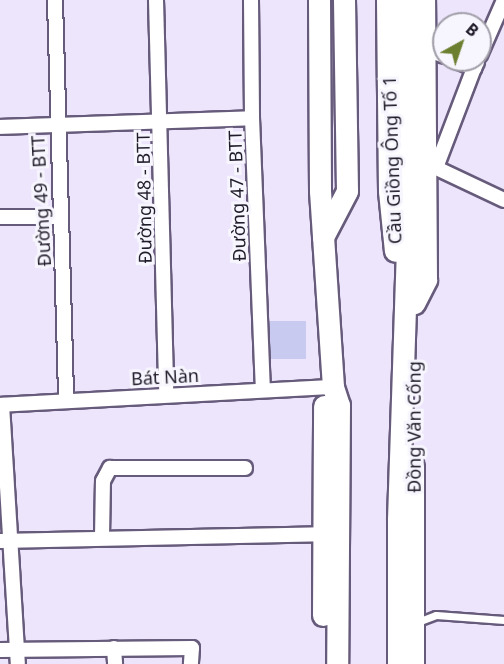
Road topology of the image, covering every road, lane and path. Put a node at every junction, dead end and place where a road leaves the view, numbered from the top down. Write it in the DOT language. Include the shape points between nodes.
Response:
graph roads {
  1 [pos="55,0"];
  2 [pos="156,0"];
  3 [pos="251,0"];
  4 [pos="319,0"];
  5 [pos="344,0"];
  6 [pos="387,0"];
  7 [pos="406,0"];
  8 [pos="416,0"];
  9 [pos="425,0"];
  10 [pos="504,0"];
  11 [pos="492,27"];
  12 [pos="432,36"];
  13 [pos="434,72"];
  14 [pos="472,72"];
  15 [pos="252,118"];
  16 [pos="161,122"];
  17 [pos="56,125"];
  18 [pos="0,127"];
  19 [pos="431,165"];
  20 [pos="405,191"];
  21 [pos="504,200"];
  22 [pos="0,217"];
  23 [pos="60,217"];
  24 [pos="323,238"];
  25 [pos="409,312"];
  26 [pos="333,387"];
  27 [pos="263,390"];
  28 [pos="166,395"];
  29 [pos="66,400"];
  30 [pos="1,405"];
  31 [pos="2,446"];
  32 [pos="245,468"];
  33 [pos="322,534"];
  34 [pos="102,537"];
  35 [pos="5,540"];
  36 [pos="504,620"];
  37 [pos="413,624"];
  38 [pos="114,648"];
  39 [pos="0,650"];
  40 [pos="17,657"];
  41 [pos="115,664"];
  42 [pos="191,664"];
  43 [pos="323,664"];
  44 [pos="337,664"];
  45 [pos="398,664"];
  46 [pos="413,664"];
  1 -- 17 [label="street, Đường 49 - BTT"];
  2 -- 16 [label="street, Đường 48 - BTT"];
  3 -- 15 [label="street, Đường 47 - BTT"];
  4 -- 24 [label="main road"];
  5 -- 24 [label="main road" via="347,191"];
  6 -- 20 [label="main road, Cầu Giồng Ông Tố 1"];
  7 -- 20 [label="main road"];
  8 -- 20 [label="main road"];
  9 -- 12 [label="street"];
  10 -- 11 [label="street"];
  13 -- 19 [label="street"];
  14 -- 19 [label="street"];
  15 -- 16 [label="street"];
  15 -- 27 [label="street, Đường 47 - BTT"];
  16 -- 17 [label="street"];
  16 -- 28 [label="street, Đường 48 - BTT"];
  17 -- 18 [label="street"];
  17 -- 23 [label="street, Đường 49 - BTT"];
  19 -- 21 [label="street"];
  19 -- 25 [label="street" via="427,280"];
  20 -- 25 [label="main road, Đồng Văn Cống"];
  22 -- 23 [label="street"];
  23 -- 29 [label="street, Đường 49 - BTT"];
  24 -- 26 [label="main road"];
  25 -- 37 [label="main road, Đồng Văn Cống"];
  25 -- 45 [label="main road, Đồng Văn Cống"];
  26 -- 27 [label="street, Bát Nàn"];
  26 -- 33 [label="main road" via="324,399"];
  26 -- 44 [label="main road" via="339,405"];
  27 -- 28 [label="street, Bát Nàn"];
  28 -- 29 [label="street, Bát Nàn"];
  29 -- 30 [label="street, Bát Nàn"];
  30 -- 31 [label="street"];
  31 -- 35 [label="street"];
  32 -- 34 [label="street" via="110,468 103,481"];
  33 -- 34 [label="street"];
  33 -- 43 [label="main road"];
  34 -- 35 [label="street"];
  35 -- 40 [label="street"];
  36 -- 37 [label="lane" via="436,615"];
  37 -- 46 [label="main road, Đồng Văn Cống"];
  38 -- 40 [label="street"];
  38 -- 41 [label="street"];
  38 -- 42 [label="street" via="192,648"];
  39 -- 40 [label="street"];
}
